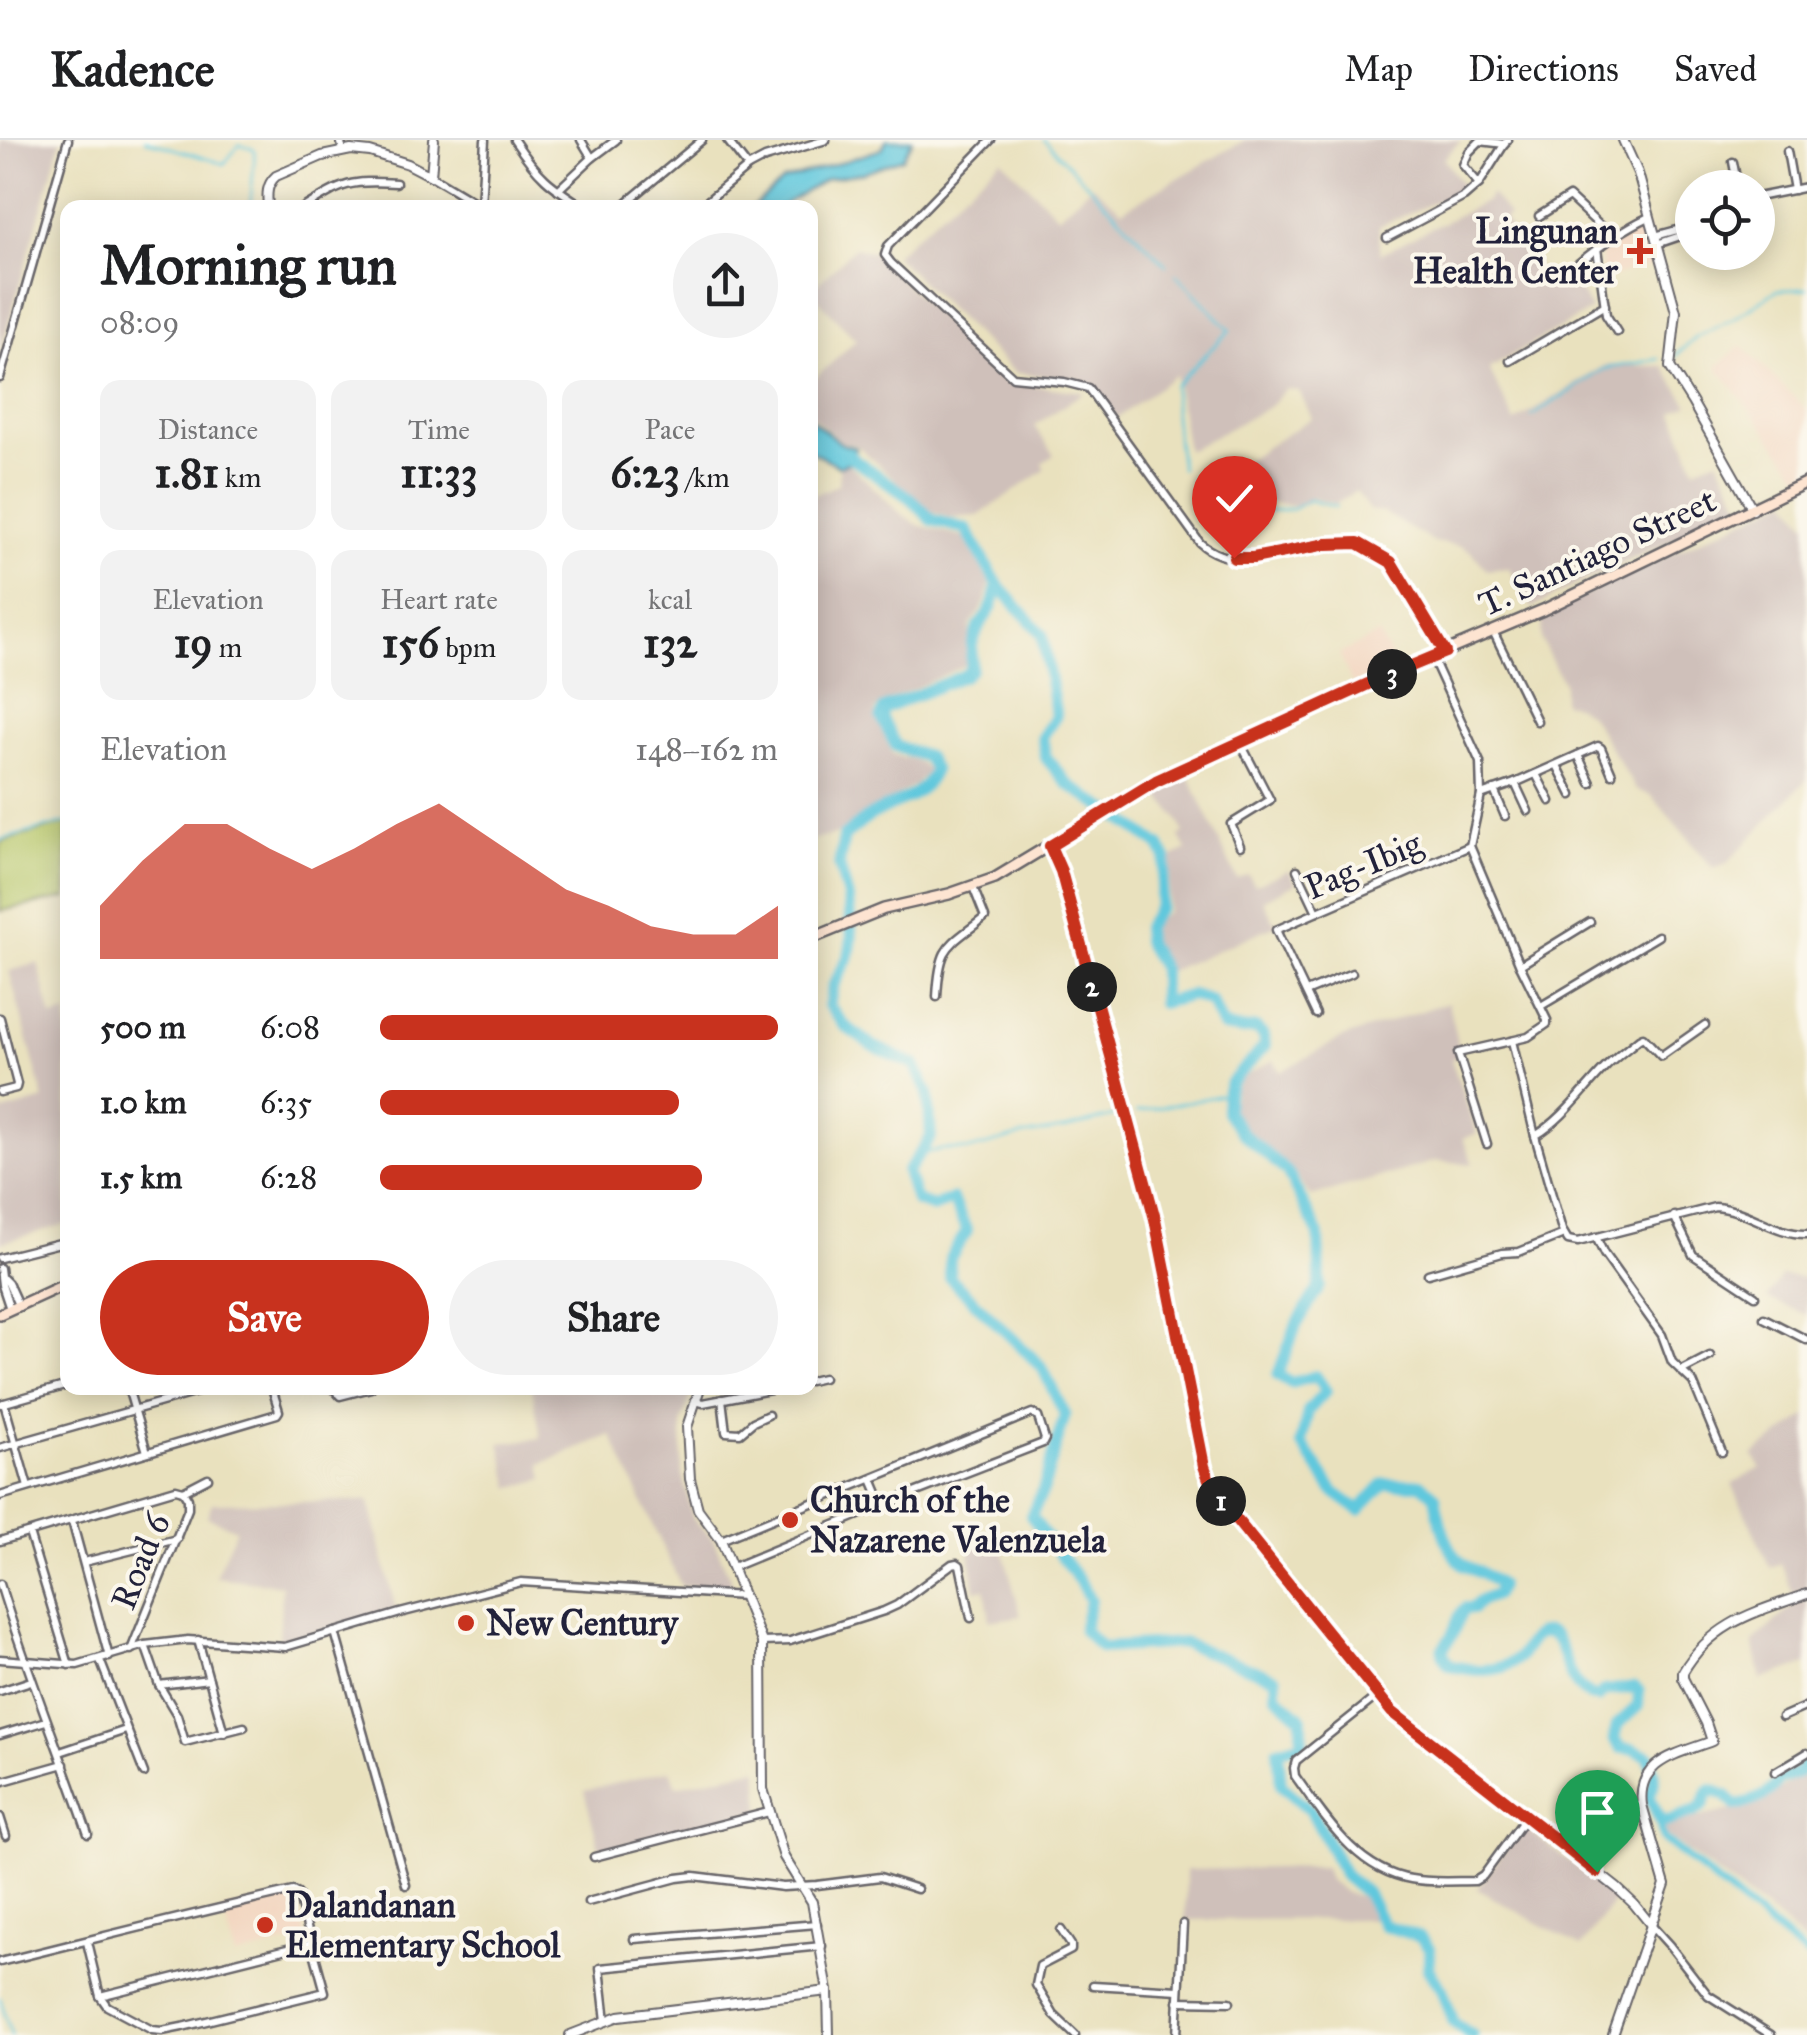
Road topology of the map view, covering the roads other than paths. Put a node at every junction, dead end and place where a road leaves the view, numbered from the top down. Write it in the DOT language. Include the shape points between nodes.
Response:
graph roads {
  1 [pos="68,140"];
  2 [pos="434,140"];
  3 [pos="485,140"];
  4 [pos="514,140"];
  5 [pos="581,140"];
  6 [pos="616,140"];
  7 [pos="702,140"];
  8 [pos="727,140"];
  9 [pos="826,140"];
  10 [pos="992,140"];
  11 [pos="1480,140"];
  12 [pos="1622,140"];
  13 [pos="1506,142"];
  14 [pos="342,145"];
  15 [pos="1787,150"];
  16 [pos="592,158"];
  17 [pos="1733,162"];
  18 [pos="748,168"];
  19 [pos="1735,170"];
  20 [pos="430,176"];
  21 [pos="396,184"];
  22 [pos="1479,184"];
  23 [pos="1807,187"];
  24 [pos="558,190"];
  25 [pos="1794,190"];
  26 [pos="464,194"];
  27 [pos="1775,194"];
  28 [pos="268,200"];
  29 [pos="317,200"];
  30 [pos="464,200"];
  31 [pos="473,200"];
  32 [pos="482,200"];
  33 [pos="574,200"];
  34 [pos="630,200"];
  35 [pos="709,200"];
  36 [pos="1539,216"];
  37 [pos="1649,217"];
  38 [pos="1675,234"];
  39 [pos="1388,238"];
  40 [pos="1612,238"];
  41 [pos="1656,240"];
  42 [pos="1597,247"];
  43 [pos="1568,272"];
  44 [pos="1605,305"];
  45 [pos="1617,332"];
  46 [pos="1510,360"];
  47 [pos="0,378"];
  48 [pos="1807,482"];
  49 [pos="1752,510"];
  50 [pos="1493,631"];
  51 [pos="1445,652"];
  52 [pos="1432,657"];
  53 [pos="1537,720"];
  54 [pos="1240,742"];
  55 [pos="1578,755"];
  56 [pos="1558,764"];
  57 [pos="1536,774"];
  58 [pos="1612,774"];
  59 [pos="1515,783"];
  60 [pos="1590,783"];
  61 [pos="1494,790"];
  62 [pos="1481,795"];
  63 [pos="1572,795"];
  64 [pos="1550,801"];
  65 [pos="1528,811"];
  66 [pos="1505,816"];
  67 [pos="1050,846"];
  68 [pos="1240,846"];
  69 [pos="1470,846"];
  70 [pos="1296,870"];
  71 [pos="973,887"];
  72 [pos="1318,912"];
  73 [pos="1590,922"];
  74 [pos="818,936"];
  75 [pos="1658,936"];
  76 [pos="1520,964"];
  77 [pos="1352,973"];
  78 [pos="1306,992"];
  79 [pos="937,997"];
  80 [pos="1541,1006"];
  81 [pos="1316,1014"];
  82 [pos="0,1021"];
  83 [pos="1705,1025"];
  84 [pos="1512,1041"];
  85 [pos="10,1056"];
  86 [pos="0,1058"];
  87 [pos="0,1092"];
  88 [pos="1535,1136"];
  89 [pos="1487,1144"];
  90 [pos="1674,1216"];
  91 [pos="1564,1234"];
  92 [pos="1807,1234"];
  93 [pos="1596,1237"];
  94 [pos="60,1242"];
  95 [pos="0,1258"];
  96 [pos="0,1268"];
  97 [pos="1428,1274"];
  98 [pos="60,1287"];
  99 [pos="1755,1296"];
  100 [pos="10,1310"];
  101 [pos="1764,1318"];
  102 [pos="1807,1340"];
  103 [pos="1710,1356"];
  104 [pos="1681,1371"];
  105 [pos="823,1378"];
  106 [pos="818,1379"];
  107 [pos="60,1387"];
  108 [pos="130,1395"];
  109 [pos="188,1395"];
  110 [pos="274,1395"];
  111 [pos="698,1395"];
  112 [pos="743,1395"];
  113 [pos="722,1399"];
  114 [pos="696,1401"];
  115 [pos="2,1404"];
  116 [pos="136,1411"];
  117 [pos="768,1416"];
  118 [pos="16,1444"];
  119 [pos="0,1448"];
  120 [pos="148,1452"];
  121 [pos="1722,1452"];
  122 [pos="208,1478"];
  123 [pos="872,1479"];
  124 [pos="28,1487"];
  125 [pos="183,1491"];
  126 [pos="0,1496"];
  127 [pos="883,1505"];
  128 [pos="72,1521"];
  129 [pos="30,1533"];
  130 [pos="177,1540"];
  131 [pos="721,1540"];
  132 [pos="0,1541"];
  133 [pos="84,1562"];
  134 [pos="733,1567"];
  135 [pos="0,1584"];
  136 [pos="1807,1594"];
  137 [pos="745,1596"];
  138 [pos="971,1618"];
  139 [pos="335,1632"];
  140 [pos="198,1640"];
  141 [pos="762,1642"];
  142 [pos="145,1646"];
  143 [pos="131,1650"];
  144 [pos="104,1658"];
  145 [pos="0,1660"];
  146 [pos="24,1660"];
  147 [pos="69,1665"];
  148 [pos="209,1679"];
  149 [pos="31,1681"];
  150 [pos="159,1685"];
  151 [pos="0,1690"];
  152 [pos="1377,1696"];
  153 [pos="1807,1706"];
  154 [pos="1782,1718"];
  155 [pos="46,1721"];
  156 [pos="244,1728"];
  157 [pos="126,1730"];
  158 [pos="224,1733"];
  159 [pos="0,1735"];
  160 [pos="60,1752"];
  161 [pos="1807,1753"];
  162 [pos="64,1764"];
  163 [pos="1776,1772"];
  164 [pos="144,1774"];
  165 [pos="0,1782"];
  166 [pos="768,1812"];
  167 [pos="0,1817"];
  168 [pos="1526,1817"];
  169 [pos="88,1834"];
  170 [pos="6,1836"];
  171 [pos="594,1857"];
  172 [pos="406,1885"];
  173 [pos="803,1887"];
  174 [pos="917,1889"];
  175 [pos="588,1902"];
  176 [pos="818,1924"];
  177 [pos="1183,1924"];
  178 [pos="1650,1925"];
  179 [pos="1061,1930"];
  180 [pos="634,1939"];
  181 [pos="87,1942"];
  182 [pos="311,1944"];
  183 [pos="822,1946"];
  184 [pos="0,1962"];
  185 [pos="1093,1986"];
  186 [pos="1179,1990"];
  187 [pos="828,1991"];
  188 [pos="100,1996"];
  189 [pos="1178,2001"];
  190 [pos="1230,2002"];
  191 [pos="606,2021"];
  192 [pos="570,2035"];
  193 [pos="829,2035"];
  194 [pos="1076,2035"];
  195 [pos="1177,2035"];
  196 [pos="1613,2035"];
  197 [pos="1771,2035"];
  1 -- 47 [label="street"];
  2 -- 20 [label="street"];
  3 -- 32 [label="street"];
  4 -- 24 [label="street" via="535,172"];
  5 -- 16 [label="street"];
  6 -- 16 [label="street"];
  7 -- 34 [label="street"];
  8 -- 18 [label="street"];
  9 -- 18 [label="street"];
  10 -- 51 [label="street" via="888,246 890,264 1013,378 1088,388 1210,551 1253,558 1358,543 1391,562"];
  11 -- 13 [label="street"];
  11 -- 22 [label="street" via="1464,162"];
  12 -- 37 [label="street"];
  13 -- 22 [label="street"];
  14 -- 20 [label="street"];
  14 -- 28 [label="street" via="276,176"];
  15 -- 25 [label="street"];
  16 -- 24 [label="street"];
  17 -- 19 [label="street"];
  18 -- 35 [label="street"];
  20 -- 26 [label="street"];
  21 -- 29 [label="street" via="359,181"];
  22 -- 39 [label="street"];
  23 -- 25 [label="street"];
  24 -- 33 [label="street"];
  25 -- 27 [label="street"];
  26 -- 30 [label="street"];
  26 -- 31 [label="street"];
  36 -- 40 [label="street" via="1568,197"];
  37 -- 40 [label="street"];
  37 -- 41 [label="street"];
  38 -- 41 [label="street"];
  40 -- 42 [label="street"];
  41 -- 49 [label="street" via="1676,312 1670,367"];
  42 -- 43 [label="street"];
  42 -- 44 [label="street"];
  44 -- 45 [label="street"];
  44 -- 46 [label="street"];
  48 -- 49 [label="main road, T. Santiago Street"];
  49 -- 50 [label="main road, T. Santiago Street"];
  50 -- 51 [label="main road, T. Santiago Street"];
  50 -- 53 [label="street"];
  51 -- 52 [label="main road, T. Santiago Street"];
  52 -- 54 [label="main road, T. Santiago Street"];
  52 -- 62 [label="street" via="1475,747"];
  54 -- 67 [label="main road, T. Santiago Street" via="1156,781"];
  54 -- 68 [label="street" via="1270,800 1231,824"];
  55 -- 56 [label="street"];
  55 -- 58 [label="street" via="1600,746"];
  55 -- 60 [label="street"];
  56 -- 57 [label="street"];
  56 -- 63 [label="street"];
  57 -- 59 [label="street"];
  57 -- 64 [label="street"];
  59 -- 61 [label="street"];
  59 -- 65 [label="street"];
  61 -- 62 [label="street"];
  61 -- 66 [label="street"];
  62 -- 69 [label="street"];
  67 -- 71 [label="main road, T. Santiago Street"];
  67 -- 152 [label="street" via="1155,1219 1208,1476"];
  69 -- 72 [label="street, Pag-Ibig"];
  69 -- 76 [label="street"];
  70 -- 72 [label="street"];
  71 -- 74 [label="main road, T. Santiago Street" via="884,909"];
  71 -- 79 [label="street" via="985,916 948,945"];
  72 -- 78 [label="street, Pag-Ibig" via="1276,930"];
  73 -- 76 [label="street"];
  75 -- 80 [label="street"];
  76 -- 80 [label="street"];
  77 -- 78 [label="street"];
  78 -- 81 [label="street"];
  80 -- 84 [label="street" via="1547,1024"];
  82 -- 85 [label="street"];
  83 -- 88 [label="street" via="1660,1056 1639,1039"];
  84 -- 88 [label="street"];
  84 -- 89 [label="street" via="1458,1053"];
  85 -- 86 [label="street"];
  85 -- 87 [label="street" via="16,1088"];
  88 -- 91 [label="street"];
  90 -- 92 [label="street" via="1722,1207"];
  90 -- 93 [label="street"];
  90 -- 99 [label="street" via="1696,1258"];
  91 -- 93 [label="street" via="1573,1242"];
  91 -- 97 [label="street"];
  93 -- 104 [label="street"];
  94 -- 95 [label="street"];
  96 -- 100 [label="street"];
  98 -- 100 [label="main road"];
  101 -- 102 [label="street"];
  103 -- 104 [label="street"];
  104 -- 121 [label="street" via="1694,1382"];
  105 -- 106 [label="street"];
  107 -- 115 [label="street"];
  108 -- 116 [label="street"];
  109 -- 116 [label="street"];
  110 -- 120 [label="street" via="278,1414"];
  111 -- 114 [label="street"];
  112 -- 113 [label="street"];
  113 -- 114 [label="street"];
  113 -- 117 [label="street" via="726,1432 740,1433"];
  114 -- 131 [label="street" via="687,1427 690,1479 698,1510"];
  115 -- 118 [label="street"];
  116 -- 118 [label="street"];
  116 -- 120 [label="street"];
  118 -- 119 [label="street"];
  118 -- 124 [label="street"];
  120 -- 124 [label="street"];
  122 -- 125 [label="street"];
  123 -- 127 [label="street"];
  123 -- 127 [label="street" via="1038,1416 1043,1442"];
  123 -- 131 [label="street"];
  124 -- 126 [label="street"];
  125 -- 128 [label="street"];
  125 -- 130 [label="street, Road 6" via="188,1509"];
  127 -- 134 [label="street"];
  128 -- 129 [label="street"];
  128 -- 133 [label="street"];
  129 -- 132 [label="street"];
  129 -- 147 [label="street"];
  130 -- 133 [label="street"];
  130 -- 143 [label="street, Road 6"];
  131 -- 134 [label="street"];
  133 -- 144 [label="street"];
  134 -- 137 [label="street"];
  135 -- 146 [label="street"];
  136 -- 178 [label="street" via="1719,1630 1686,1666 1683,1678 1712,1741 1669,1758 1644,1778 1640,1794 1664,1885"];
  137 -- 139 [label="street" via="522,1582"];
  137 -- 141 [label="street"];
  138 -- 141 [label="street" via="957,1563 897,1605 790,1641"];
  139 -- 140 [label="street" via="285,1647"];
  139 -- 172 [label="street"];
  140 -- 142 [label="street"];
  140 -- 148 [label="street"];
  141 -- 166 [label="street"];
  142 -- 143 [label="street"];
  142 -- 150 [label="street"];
  143 -- 144 [label="street"];
  144 -- 147 [label="street"];
  144 -- 157 [label="street"];
  145 -- 146 [label="street"];
  146 -- 147 [label="street"];
  146 -- 149 [label="street"];
  148 -- 150 [label="street"];
  148 -- 158 [label="street"];
  149 -- 151 [label="street"];
  149 -- 155 [label="street"];
  150 -- 158 [label="street" via="185,1742"];
  152 -- 168 [label="street"];
  152 -- 168 [label="street" via="1294,1768 1345,1842 1402,1877 1475,1881"];
  153 -- 154 [label="street"];
  155 -- 159 [label="street"];
  155 -- 160 [label="street"];
  156 -- 158 [label="street"];
  157 -- 160 [label="street"];
  157 -- 164 [label="street"];
  160 -- 162 [label="street"];
  161 -- 163 [label="street"];
  162 -- 165 [label="street"];
  162 -- 169 [label="street"];
  166 -- 171 [label="street"];
  166 -- 173 [label="street"];
  167 -- 170 [label="street"];
  168 -- 178 [label="street" via="1626,1896"];
  173 -- 174 [label="street" via="880,1877"];
  173 -- 175 [label="street" via="694,1876"];
  173 -- 176 [label="street"];
  176 -- 180 [label="street"];
  176 -- 183 [label="street"];
  177 -- 186 [label="street"];
  178 -- 196 [label="street"];
  178 -- 197 [label="street" via="1708,1995"];
  179 -- 194 [label="street" via="1070,1950 1040,1966 1036,1986 1054,2016"];
  181 -- 182 [label="street" via="293,1891"];
  181 -- 184 [label="street"];
  181 -- 188 [label="street"];
  182 -- 188 [label="street"];
  182 -- 188 [label="street" via="325,1992 162,2031 124,2016"];
  183 -- 187 [label="street"];
  183 -- 191 [label="street" via="598,1970"];
  185 -- 186 [label="street"];
  186 -- 189 [label="street"];
  187 -- 191 [label="street"];
  187 -- 193 [label="street"];
  189 -- 190 [label="street"];
  189 -- 195 [label="street"];
  191 -- 192 [label="street"];
}
